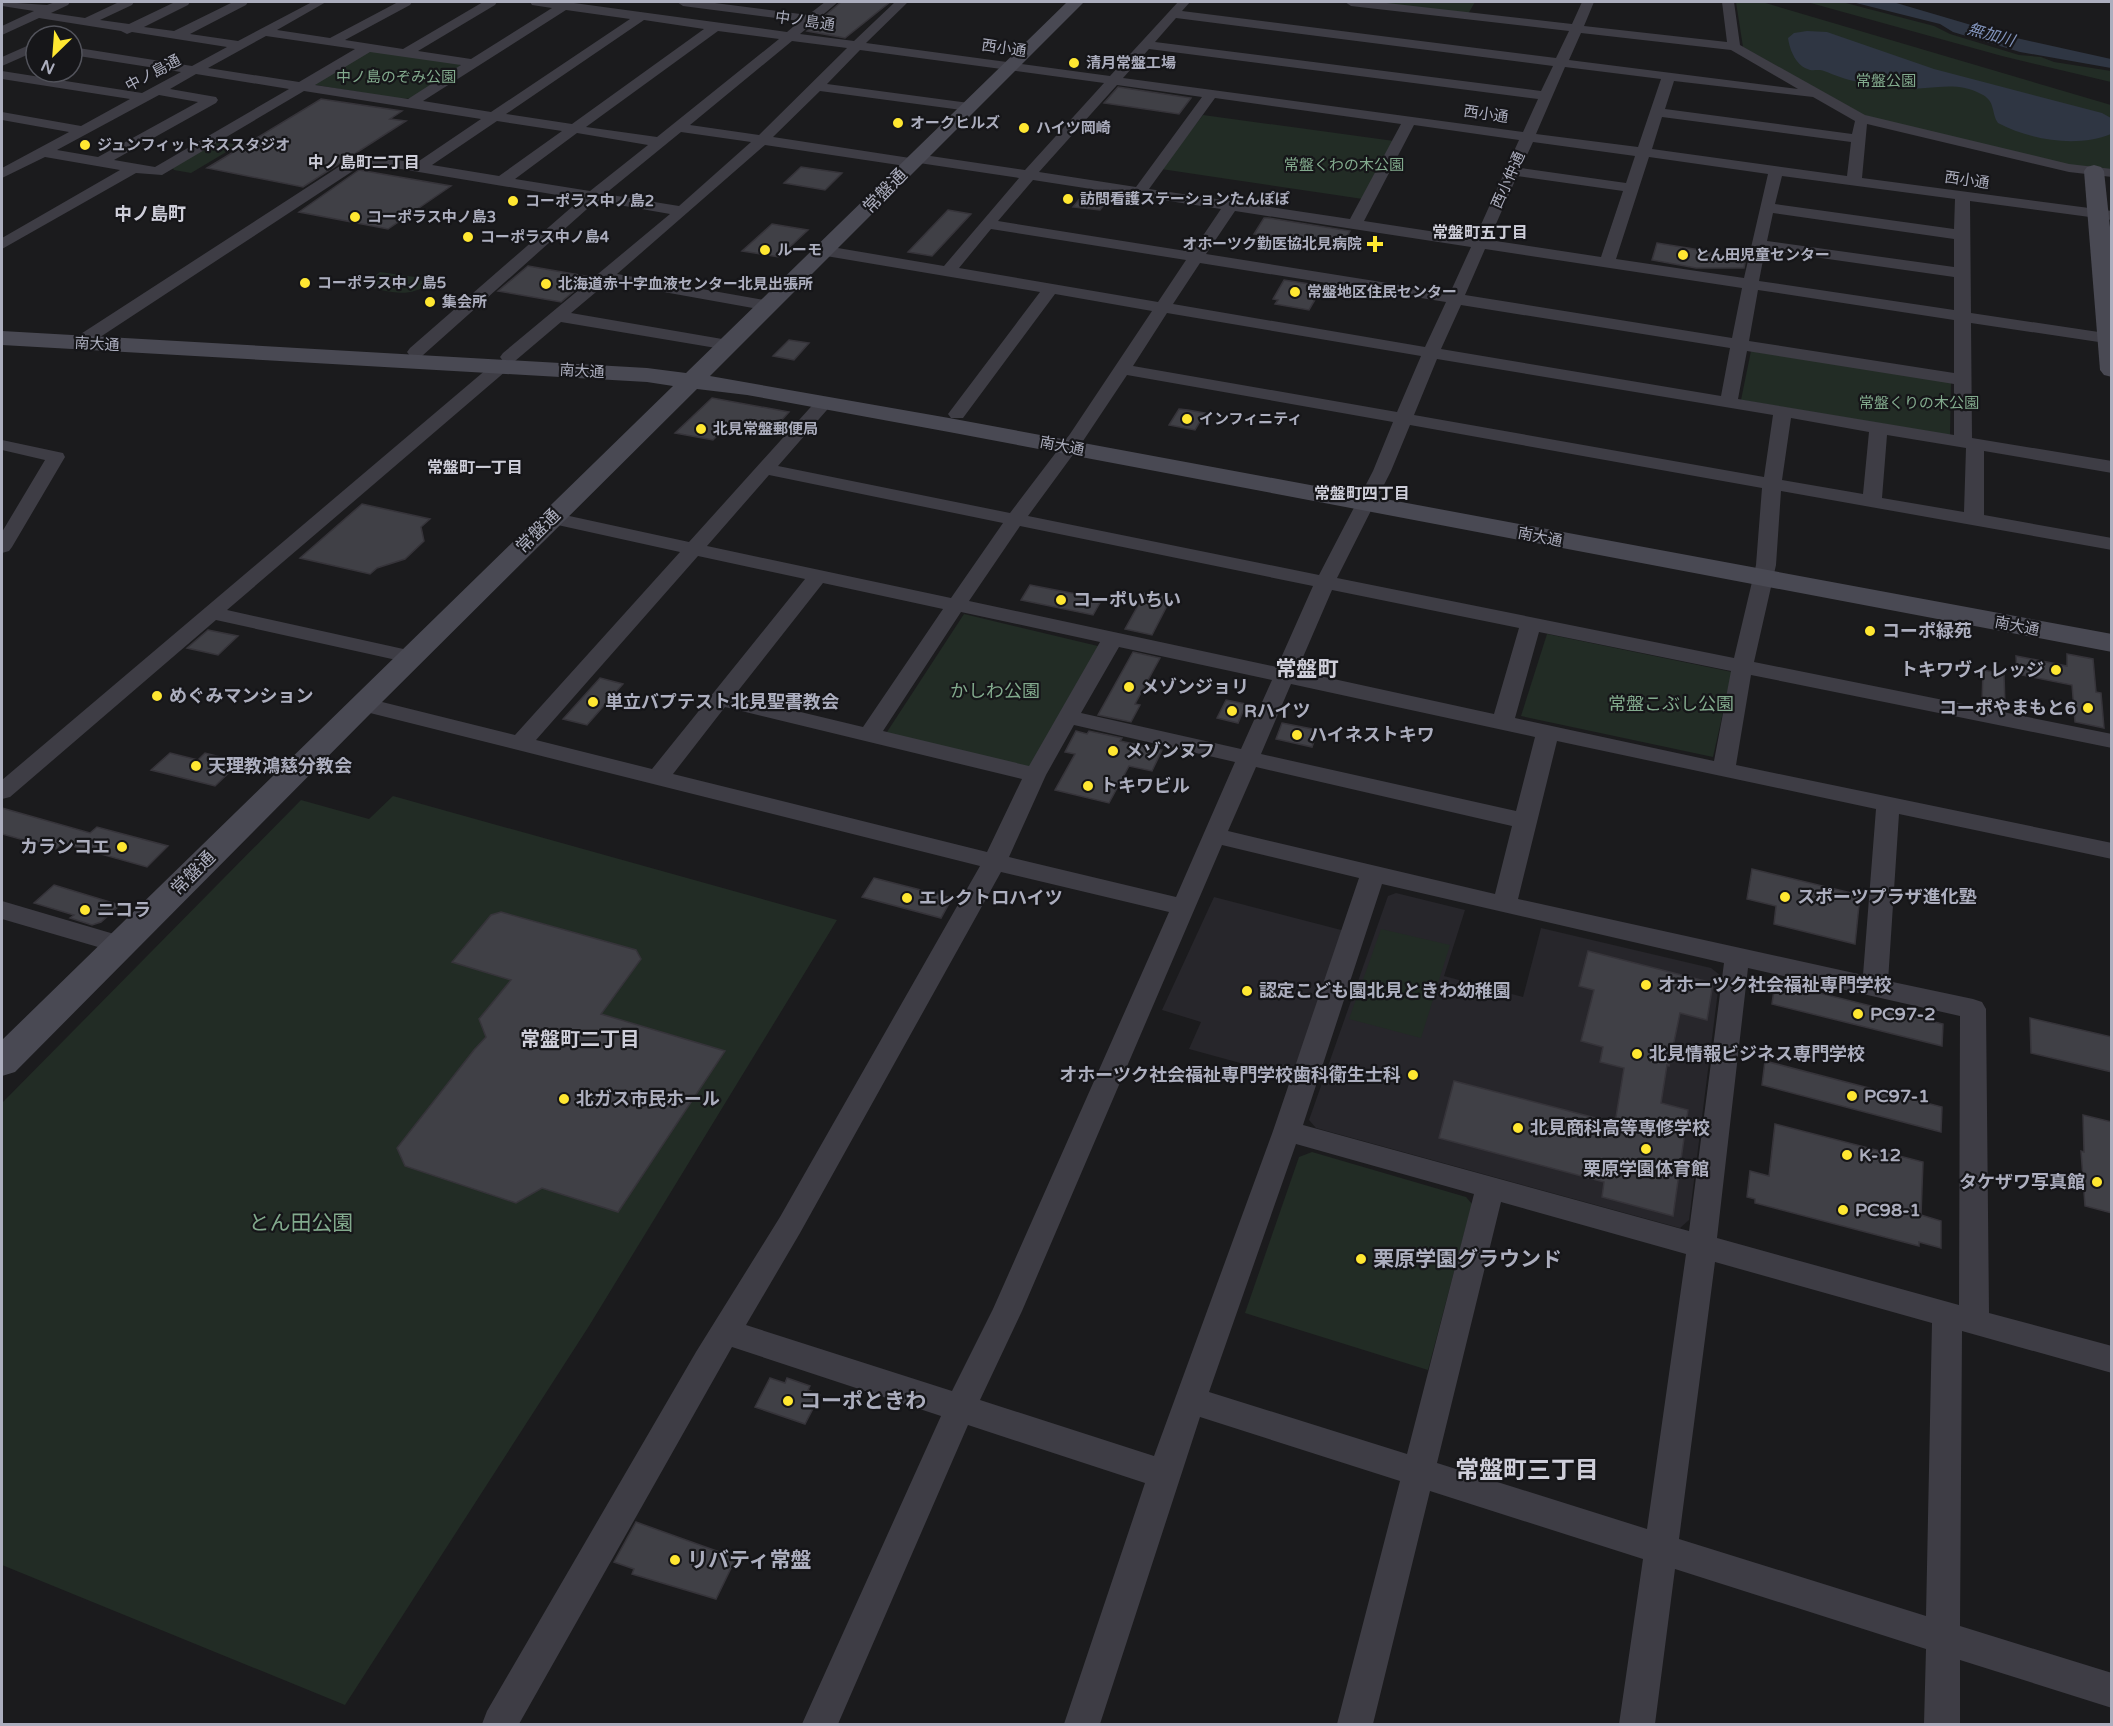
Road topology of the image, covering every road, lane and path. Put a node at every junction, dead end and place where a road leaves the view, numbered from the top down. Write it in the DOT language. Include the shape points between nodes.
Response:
graph roads {
  1 [pos="2,2"];
  2 [pos="64,2"];
  3 [pos="128,2"];
  4 [pos="184,2"];
  5 [pos="242,2"];
  6 [pos="320,2"];
  7 [pos="406,2"];
  8 [pos="491,2"];
  9 [pos="536,2"];
  10 [pos="683,2"];
  11 [pos="832,2"];
  12 [pos="902,2"];
  13 [pos="1076,2"];
  14 [pos="1184,2"];
  15 [pos="1351,2"];
  16 [pos="1479,2"];
  17 [pos="1588,2"];
  18 [pos="1728,2"];
  19 [pos="567,3"];
  20 [pos="1372,4"];
  21 [pos="42,12"];
  22 [pos="1173,14"];
  23 [pos="642,16"];
  24 [pos="1471,16"];
  25 [pos="811,19"];
  26 [pos="86,22"];
  27 [pos="716,26"];
  28 [pos="130,28"];
  29 [pos="1575,29"];
  30 [pos="2,31"];
  31 [pos="263,32"];
  32 [pos="177,35"];
  33 [pos="791,36"];
  34 [pos="1350,36"];
  35 [pos="2,40"];
  36 [pos="332,42"];
  37 [pos="24,44"];
  38 [pos="239,45"];
  39 [pos="855,45"];
  40 [pos="1146,45"];
  41 [pos="1734,47"];
  42 [pos="367,48"];
  43 [pos="84,49"];
  44 [pos="24,52"];
  45 [pos="84,53"];
  46 [pos="405,53"];
  47 [pos="2,62"];
  48 [pos="1561,62"];
  49 [pos="474,63"];
  50 [pos="1011,66"];
  51 [pos="193,70"];
  52 [pos="1325,73"];
  53 [pos="2,75"];
  54 [pos="1669,76"];
  55 [pos="24,78"];
  56 [pos="1114,80"];
  57 [pos="26,84"];
  58 [pos="59,84"];
  59 [pos="298,87"];
  60 [pos="819,87"];
  61 [pos="156,90"];
  62 [pos="12,91"];
  63 [pos="1211,94"];
  64 [pos="1820,95"];
  65 [pos="1545,96"];
  66 [pos="142,97"];
  67 [pos="409,104"];
  68 [pos="98,106"];
  69 [pos="969,107"];
  70 [pos="119,110"];
  71 [pos="1656,112"];
  72 [pos="2,116"];
  73 [pos="493,117"];
  74 [pos="1860,118"];
  75 [pos="1410,120"];
  76 [pos="678,127"];
  77 [pos="572,129"];
  78 [pos="82,130"];
  79 [pos="1528,136"];
  80 [pos="1859,139"];
  81 [pos="762,140"];
  82 [pos="659,142"];
  83 [pos="42,152"];
  84 [pos="1644,152"];
  85 [pos="914,161"];
  86 [pos="100,162"];
  87 [pos="134,168"];
  88 [pos="418,168"];
  89 [pos="1776,170"];
  90 [pos="1512,171"];
  91 [pos="2103,172"];
  92 [pos="2,174"];
  93 [pos="1029,175"];
  94 [pos="1854,180"];
  95 [pos="501,182"];
  96 [pos="1632,188"];
  97 [pos="1140,191"];
  98 [pos="1962,196"];
  99 [pos="592,197"];
  100 [pos="1230,206"];
  101 [pos="1766,207"];
  102 [pos="680,211"];
  103 [pos="2105,215"];
  104 [pos="988,224"];
  105 [pos="1354,225"];
  106 [pos="1960,235"];
  107 [pos="1480,243"];
  108 [pos="2,244"];
  109 [pos="1758,244"];
  110 [pos="826,251"];
  111 [pos="1196,257"];
  112 [pos="1607,262"];
  113 [pos="948,272"];
  114 [pos="1960,273"];
  115 [pos="604,277"];
  116 [pos="1751,285"];
  117 [pos="1051,288"];
  118 [pos="1455,299"];
  119 [pos="769,306"];
  120 [pos="1162,307"];
  121 [pos="558,316"];
  122 [pos="1961,316"];
  123 [pos="2,328"];
  124 [pos="2,338"];
  125 [pos="86,338"];
  126 [pos="2110,339"];
  127 [pos="728,345"];
  128 [pos="1740,345"];
  129 [pos="416,352"];
  130 [pos="1431,352"];
  131 [pos="504,362"];
  132 [pos="1123,369"];
  133 [pos="2112,370"];
  134 [pos="698,375"];
  135 [pos="1962,380"];
  136 [pos="1729,402"];
  137 [pos="824,403"];
  138 [pos="1783,411"];
  139 [pos="957,414"];
  140 [pos="1406,418"];
  141 [pos="1879,427"];
  142 [pos="1074,442"];
  143 [pos="1969,442"];
  144 [pos="2,445"];
  145 [pos="2112,466"];
  146 [pos="765,469"];
  147 [pos="1773,484"];
  148 [pos="1369,497"];
  149 [pos="1872,502"];
  150 [pos="551,518"];
  151 [pos="1014,519"];
  152 [pos="1974,520"];
  153 [pos="7,530"];
  154 [pos="2112,544"];
  155 [pos="2,547"];
  156 [pos="693,549"];
  157 [pos="1764,572"];
  158 [pos="818,576"];
  159 [pos="1325,582"];
  160 [pos="956,604"];
  161 [pos="211,613"];
  162 [pos="1531,623"];
  163 [pos="2112,631"];
  164 [pos="1113,638"];
  165 [pos="2112,643"];
  166 [pos="410,657"];
  167 [pos="1742,667"];
  168 [pos="1286,675"];
  169 [pos="718,699"];
  170 [pos="362,704"];
  171 [pos="1068,717"];
  172 [pos="1503,722"];
  173 [pos="1548,731"];
  174 [pos="869,735"];
  175 [pos="2112,741"];
  176 [pos="521,742"];
  177 [pos="1247,758"];
  178 [pos="1724,770"];
  179 [pos="1035,776"];
  180 [pos="658,777"];
  181 [pos="2,792"];
  182 [pos="1888,805"];
  183 [pos="1524,821"];
  184 [pos="1214,835"];
  185 [pos="2112,851"];
  186 [pos="994,863"];
  187 [pos="1373,874"];
  188 [pos="1504,905"];
  189 [pos="1183,907"];
  190 [pos="2,910"];
  191 [pos="122,945"];
  192 [pos="1737,957"];
  193 [pos="1875,987"];
  194 [pos="2,1062"];
  195 [pos="1287,1131"];
  196 [pos="1490,1187"];
  197 [pos="1702,1246"];
  198 [pos="1960,1317"];
  199 [pos="726,1332"];
  200 [pos="2112,1360"];
  201 [pos="1190,1400"];
  202 [pos="960,1408"];
  203 [pos="1164,1474"];
  204 [pos="1419,1474"];
  205 [pos="1660,1547"];
  206 [pos="1944,1638"];
  207 [pos="2112,1691"];
  208 [pos="500,1725"];
  209 [pos="820,1725"];
  210 [pos="1082,1725"];
  211 [pos="1355,1725"];
  212 [pos="1637,1725"];
  213 [pos="1942,1725"];
  1 -- 21 [label="street"];
  2 -- 21 [label="street"];
  3 -- 26 [label="street"];
  4 -- 28 [label="street"];
  5 -- 32 [label="street"];
  6 -- 31 [label="street, 中ノ島通"];
  7 -- 36 [label="street"];
  8 -- 46 [label="street"];
  9 -- 19 [label="street, 中ノ島通"];
  10 -- 25 [label="street"];
  11 -- 25 [label="street"];
  12 -- 39 [label="street"];
  13 -- 50 [label="street, 常盤通"];
  14 -- 22 [label="street"];
  15 -- 20 [label="street"];
  16 -- 24 [label="street"];
  17 -- 29 [label="street, 西小仲通"];
  18 -- 41 [label="street"];
  19 -- 23 [label="street, 中ノ島通"];
  19 -- 49 [label="street"];
  20 -- 24 [label="street"];
  20 -- 34 [label="street"];
  21 -- 26 [label="street"];
  21 -- 30 [label="street"];
  22 -- 34 [label="street"];
  22 -- 40 [label="street"];
  23 -- 27 [label="street, 中ノ島通"];
  23 -- 73 [label="street"];
  24 -- 29 [label="street"];
  25 -- 33 [label="street"];
  26 -- 28 [label="street"];
  27 -- 33 [label="street, 中ノ島通"];
  27 -- 77 [label="street"];
  28 -- 32 [label="street"];
  28 -- 43 [label="street"];
  29 -- 41 [label="street"];
  29 -- 48 [label="street, 西小仲通"];
  31 -- 36 [label="street"];
  31 -- 38 [label="street, 中ノ島通"];
  32 -- 38 [label="street"];
  33 -- 39 [label="street, 中ノ島通"];
  33 -- 76 [label="street"];
  34 -- 48 [label="street"];
  34 -- 52 [label="street"];
  35 -- 37 [label="street"];
  36 -- 42 [label="street"];
  38 -- 51 [label="street, 中ノ島通"];
  39 -- 50 [label="street, 西小通"];
  39 -- 60 [label="street"];
  40 -- 52 [label="street"];
  40 -- 56 [label="street"];
  41 -- 64 [label="street"];
  42 -- 46 [label="street"];
  42 -- 59 [label="street"];
  44 -- 47 [label="street"];
  45 -- 51 [label="street"];
  46 -- 49 [label="street"];
  48 -- 54 [label="street"];
  48 -- 65 [label="street, 西小仲通"];
  49 -- 67 [label="street"];
  50 -- 56 [label="street, 西小通"];
  50 -- 69 [label="street, 常盤通"];
  51 -- 59 [label="street"];
  51 -- 61 [label="street, 中ノ島通"];
  52 -- 65 [label="street"];
  53 -- 55 [label="street"];
  54 -- 64 [label="street"];
  54 -- 71 [label="street"];
  56 -- 63 [label="street, 西小通"];
  56 -- 93 [label="street"];
  57 -- 62 [label="street"];
  58 -- 66 [label="street"];
  59 -- 67 [label="street"];
  59 -- 87 [label="street" via="157,172"];
  60 -- 69 [label="street"];
  60 -- 81 [label="street"];
  61 -- 66 [label="street, 中ノ島通"];
  61 -- 86 [label="street" via="211,100"];
  63 -- 75 [label="street, 西小通" via="1306,102"];
  63 -- 97 [label="street"];
  64 -- 74 [label="street"];
  65 -- 79 [label="street, 西小仲通"];
  66 -- 70 [label="street, 中ノ島通"];
  67 -- 73 [label="street"];
  68 -- 70 [label="street"];
  69 -- 85 [label="street, 常盤通"];
  70 -- 78 [label="street, 中ノ島通"];
  71 -- 80 [label="street"];
  71 -- 84 [label="street"];
  72 -- 78 [label="street"];
  73 -- 77 [label="street"];
  73 -- 88 [label="street"];
  74 -- 80 [label="street"];
  74 -- 91 [label="street" via="2069,168"];
  75 -- 79 [label="street, 西小通"];
  75 -- 105 [label="street"];
  76 -- 81 [label="street"];
  76 -- 82 [label="street"];
  77 -- 82 [label="street"];
  77 -- 95 [label="street"];
  78 -- 83 [label="street, 中ノ島通"];
  79 -- 84 [label="street, 西小通"];
  79 -- 90 [label="street, 西小仲通"];
  80 -- 94 [label="street"];
  81 -- 85 [label="street"];
  81 -- 102 [label="street"];
  82 -- 99 [label="street"];
  83 -- 86 [label="street"];
  83 -- 92 [label="street, 中ノ島通"];
  84 -- 89 [label="street, 西小通"];
  84 -- 96 [label="street"];
  85 -- 93 [label="street"];
  85 -- 110 [label="street, 常盤通"];
  86 -- 87 [label="street"];
  87 -- 108 [label="street"];
  88 -- 95 [label="street"];
  88 -- 125 [label="street" via="362,158"];
  89 -- 94 [label="street, 西小通"];
  89 -- 101 [label="street"];
  90 -- 96 [label="street"];
  90 -- 107 [label="street, 西小仲通"];
  91 -- 103 [label="street"];
  93 -- 97 [label="street"];
  93 -- 104 [label="street"];
  94 -- 98 [label="street, 西小通"];
  95 -- 99 [label="street"];
  96 -- 112 [label="street"];
  97 -- 100 [label="street"];
  98 -- 103 [label="street, 西小通"];
  98 -- 106 [label="street"];
  99 -- 102 [label="street"];
  99 -- 129 [label="street"];
  100 -- 105 [label="street"];
  100 -- 111 [label="street"];
  101 -- 106 [label="street"];
  101 -- 109 [label="street"];
  102 -- 115 [label="street"];
  103 -- 126 [label="street"];
  104 -- 111 [label="street"];
  104 -- 113 [label="street"];
  105 -- 107 [label="street"];
  106 -- 114 [label="street"];
  107 -- 112 [label="street"];
  107 -- 118 [label="street, 西小仲通"];
  109 -- 114 [label="street"];
  109 -- 116 [label="street"];
  110 -- 113 [label="street"];
  110 -- 119 [label="street, 常盤通"];
  111 -- 118 [label="street"];
  111 -- 120 [label="street"];
  112 -- 116 [label="street"];
  113 -- 117 [label="street"];
  114 -- 122 [label="street"];
  115 -- 119 [label="street"];
  115 -- 121 [label="street"];
  116 -- 122 [label="street"];
  116 -- 128 [label="street"];
  117 -- 120 [label="street"];
  117 -- 139 [label="street"];
  118 -- 128 [label="street"];
  118 -- 130 [label="street, 西小仲通"];
  119 -- 127 [label="street, 常盤通"];
  120 -- 130 [label="street"];
  120 -- 132 [label="street"];
  121 -- 127 [label="street"];
  121 -- 131 [label="street"];
  122 -- 126 [label="street"];
  122 -- 135 [label="street"];
  123 -- 125 [label="street, 南大通"];
  124 -- 125 [label="street, 南大通"];
  125 -- 129 [label="street, 南大通"];
  125 -- 131 [label="street, 南大通"];
  126 -- 133 [label="street"];
  127 -- 134 [label="street, 常盤通"];
  128 -- 135 [label="street"];
  128 -- 136 [label="street"];
  129 -- 131 [label="street, 南大通"];
  130 -- 136 [label="street"];
  130 -- 140 [label="street, 西小仲通"];
  131 -- 134 [label="street, 南大通" via="647,375"];
  131 -- 161 [label="street"];
  132 -- 140 [label="street"];
  132 -- 142 [label="street"];
  134 -- 137 [label="street, 南大通"];
  134 -- 139 [label="street, 南大通" via="758,377"];
  134 -- 150 [label="street, 常盤通"];
  135 -- 143 [label="street"];
  136 -- 138 [label="street"];
  137 -- 142 [label="street, 南大通"];
  137 -- 146 [label="street"];
  138 -- 141 [label="street"];
  138 -- 147 [label="street"];
  139 -- 142 [label="street, 南大通"];
  140 -- 147 [label="street"];
  140 -- 148 [label="street, 西小仲通"];
  141 -- 143 [label="street"];
  141 -- 149 [label="street"];
  142 -- 148 [label="street, 南大通"];
  142 -- 151 [label="street"];
  143 -- 145 [label="street"];
  143 -- 152 [label="street"];
  144 -- 153 [label="street" via="57,457"];
  146 -- 151 [label="street"];
  146 -- 156 [label="street"];
  147 -- 149 [label="street"];
  147 -- 157 [label="street"];
  148 -- 157 [label="street, 南大通"];
  148 -- 159 [label="street, 西小仲通"];
  149 -- 152 [label="street"];
  150 -- 156 [label="street"];
  150 -- 166 [label="street, 常盤通"];
  151 -- 159 [label="street"];
  151 -- 160 [label="street"];
  152 -- 154 [label="street"];
  153 -- 155 [label="street"];
  156 -- 158 [label="street"];
  156 -- 176 [label="street"];
  157 -- 163 [label="street, 南大通"];
  157 -- 165 [label="street, 南大通"];
  157 -- 167 [label="street"];
  158 -- 160 [label="street"];
  158 -- 169 [label="street"];
  159 -- 162 [label="street"];
  159 -- 168 [label="street, 西小仲通"];
  160 -- 164 [label="street"];
  160 -- 174 [label="street"];
  161 -- 166 [label="street"];
  161 -- 181 [label="street"];
  162 -- 167 [label="street"];
  162 -- 172 [label="street"];
  164 -- 168 [label="street"];
  164 -- 171 [label="street"];
  166 -- 170 [label="street, 常盤通"];
  167 -- 175 [label="street"];
  167 -- 178 [label="street"];
  168 -- 172 [label="street"];
  168 -- 177 [label="street, 西小仲通"];
  169 -- 174 [label="street"];
  169 -- 180 [label="street"];
  170 -- 176 [label="street"];
  170 -- 191 [label="street, 常盤通"];
  171 -- 177 [label="street"];
  171 -- 179 [label="street"];
  172 -- 173 [label="street"];
  173 -- 178 [label="street"];
  173 -- 183 [label="street"];
  174 -- 179 [label="street"];
  176 -- 180 [label="street"];
  177 -- 183 [label="street"];
  177 -- 184 [label="street, 西小仲通"];
  178 -- 182 [label="street"];
  179 -- 186 [label="street"];
  180 -- 186 [label="street"];
  182 -- 185 [label="street"];
  182 -- 193 [label="street"];
  183 -- 188 [label="street"];
  184 -- 187 [label="street"];
  184 -- 189 [label="street, 西小仲通"];
  186 -- 189 [label="street"];
  186 -- 199 [label="street"];
  187 -- 188 [label="street"];
  187 -- 195 [label="street"];
  188 -- 192 [label="street"];
  189 -- 202 [label="street, 西小仲通" via="1007,1311"];
  190 -- 191 [label="street"];
  191 -- 194 [label="street, 常盤通"];
  192 -- 193 [label="street"];
  192 -- 197 [label="street"];
  193 -- 198 [label="street" via="1973,1009"];
  195 -- 196 [label="street"];
  195 -- 201 [label="street"];
  196 -- 197 [label="street"];
  196 -- 204 [label="street"];
  197 -- 198 [label="street"];
  197 -- 205 [label="street"];
  198 -- 200 [label="street"];
  198 -- 206 [label="street"];
  199 -- 202 [label="street"];
  199 -- 208 [label="street"];
  201 -- 203 [label="street"];
  201 -- 204 [label="street"];
  202 -- 203 [label="street"];
  202 -- 209 [label="street, 西小仲通"];
  203 -- 210 [label="street"];
  204 -- 205 [label="street"];
  204 -- 211 [label="street"];
  205 -- 206 [label="street"];
  205 -- 212 [label="street"];
  206 -- 207 [label="street"];
  206 -- 213 [label="street"];
}
